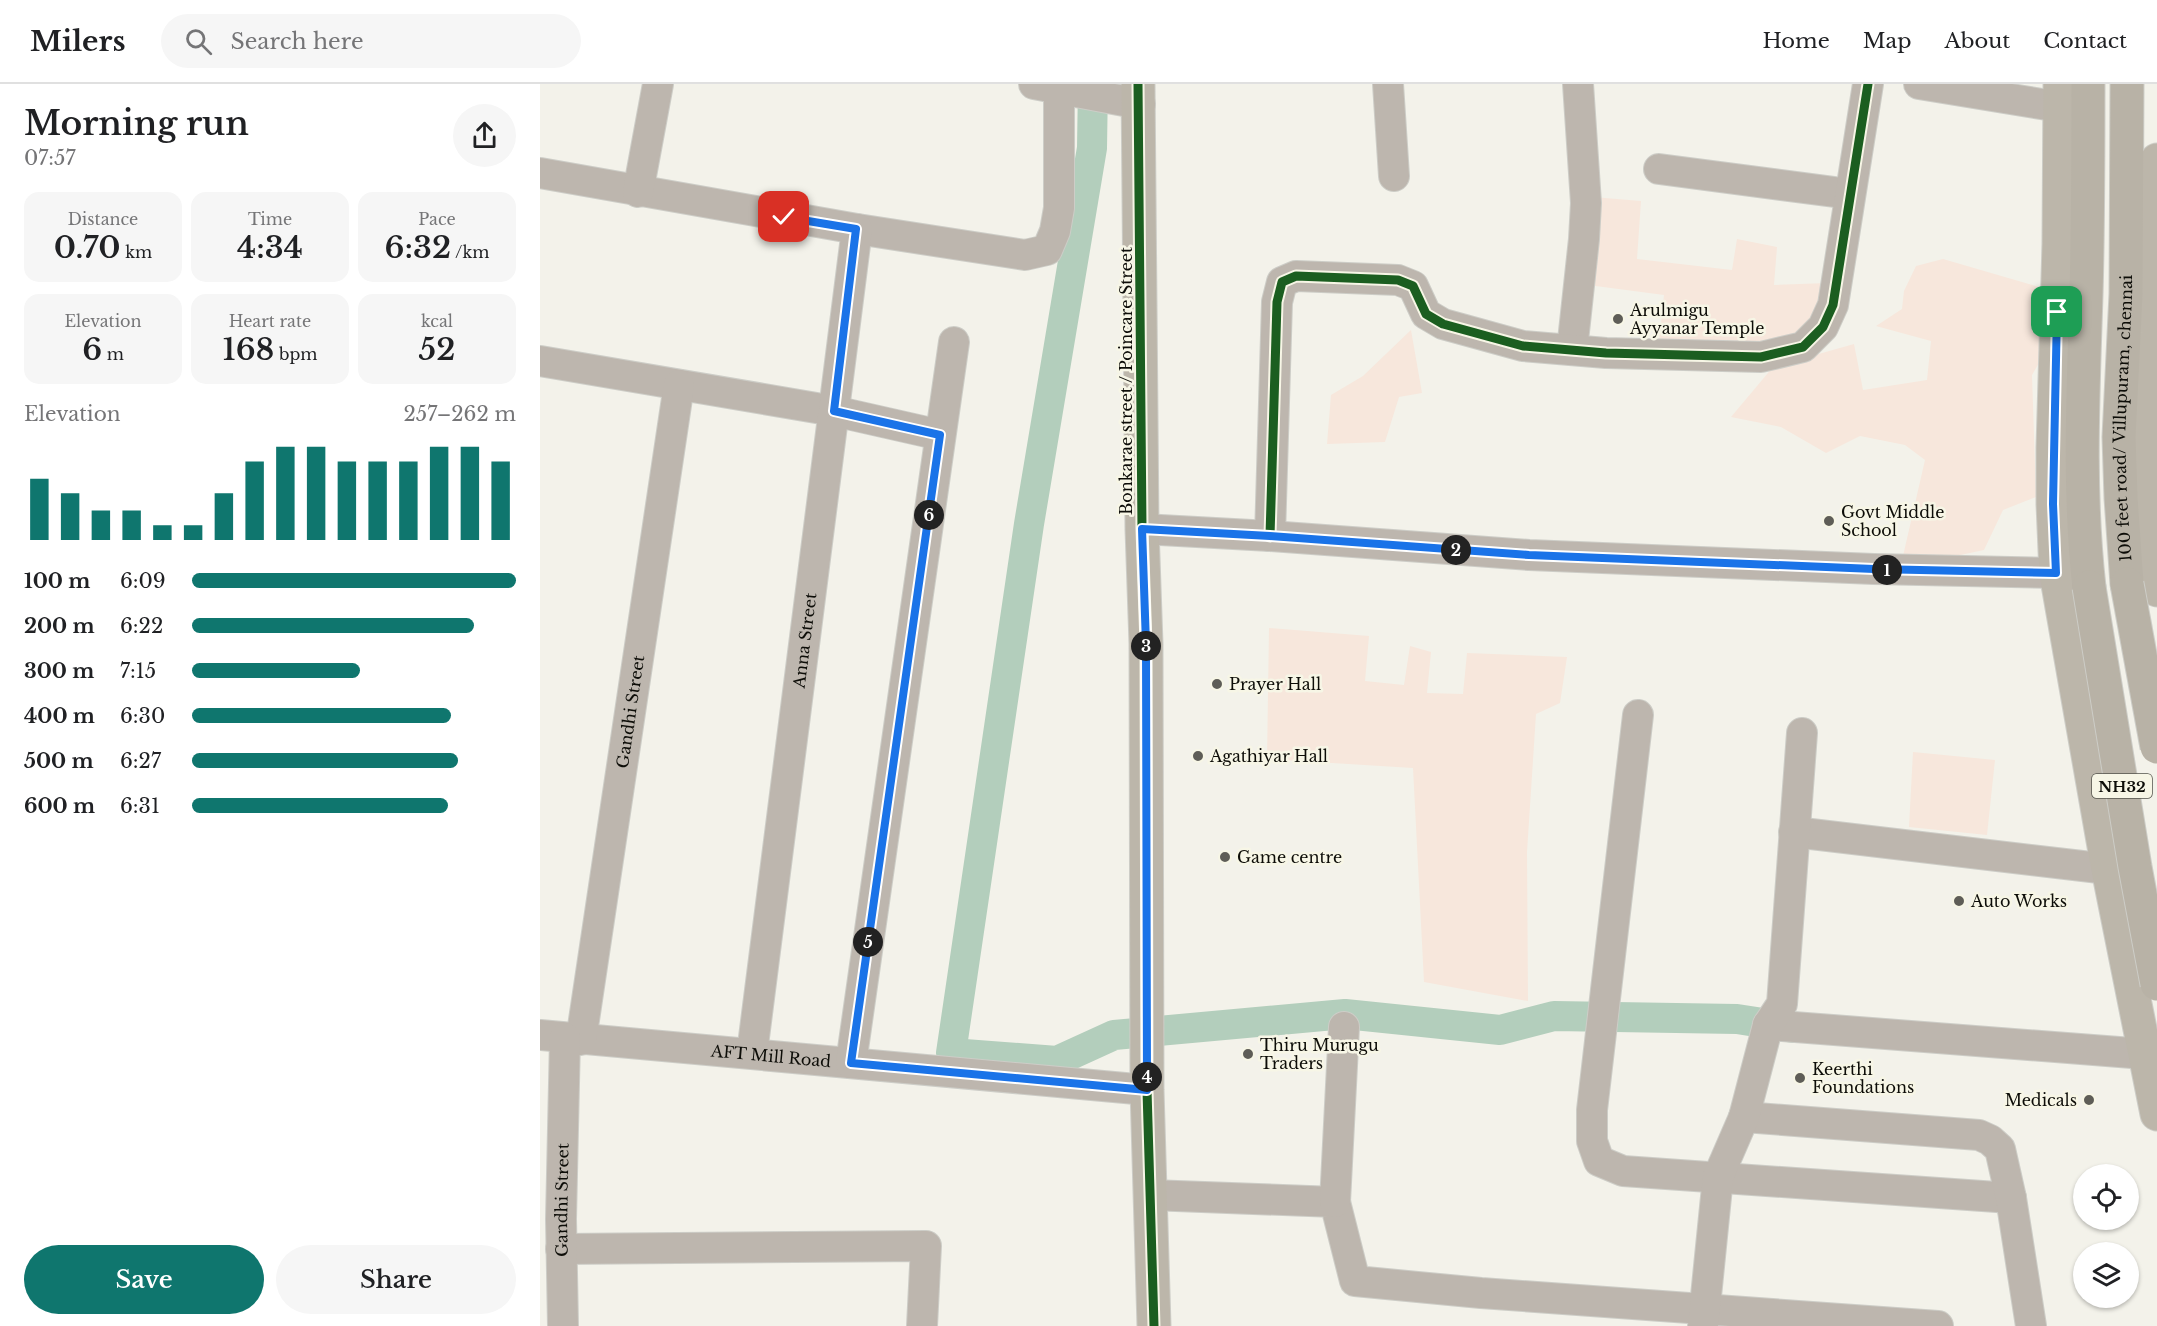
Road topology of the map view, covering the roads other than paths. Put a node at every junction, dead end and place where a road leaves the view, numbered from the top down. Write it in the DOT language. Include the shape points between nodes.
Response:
graph roads {
  1 [pos="658,84"];
  2 [pos="1388,84"];
  3 [pos="1578,84"];
  4 [pos="1868,84"];
  5 [pos="1919,84"];
  6 [pos="2088,84"];
  7 [pos="2127,84"];
  8 [pos="1053,87"];
  9 [pos="2060,96"];
  10 [pos="1138,97"];
  11 [pos="2157,160"];
  12 [pos="1659,169"];
  13 [pos="540,173"];
  14 [pos="1394,176"];
  15 [pos="638,192"];
  16 [pos="1850,194"];
  17 [pos="856,229"];
  18 [pos="954,342"];
  19 [pos="1572,350"];
  20 [pos="540,361"];
  21 [pos="680,385"];
  22 [pos="834,411"];
  23 [pos="940,435"];
  24 [pos="1142,529"];
  25 [pos="1270,536"];
  26 [pos="2149,586"];
  27 [pos="2059,588"];
  28 [pos="2157,597"];
  29 [pos="1638,715"];
  30 [pos="1802,734"];
  31 [pos="2157,747"];
  32 [pos="1794,832"];
  33 [pos="2108,869"];
  34 [pos="2157,984"];
  35 [pos="1768,1025"];
  36 [pos="1344,1028"];
  37 [pos="562,1037"];
  38 [pos="752,1053"];
  39 [pos="2145,1054"];
  40 [pos="851,1063"];
  41 [pos="1147,1082"];
  42 [pos="2157,1114"];
  43 [pos="1744,1117"];
  44 [pos="1718,1177"];
  45 [pos="1150,1195"];
  46 [pos="2011,1198"];
  47 [pos="1335,1202"];
  48 [pos="550,1219"];
  49 [pos="561,1249"];
  50 [pos="1704,1318"];
  51 [pos="562,1326"];
  52 [pos="922,1326"];
  53 [pos="1154,1326"];
  54 [pos="1938,1326"];
  55 [pos="2031,1326"];
  1 -- 15 [label="street"];
  2 -- 14 [label="street"];
  3 -- 19 [label="street" via="1586,203"];
  4 -- 16 [label="street"];
  5 -- 9 [label="street"];
  6 -- 34 [label="highway, NH32, bridge" via="2081,444 2084,545"];
  7 -- 26 [label="highway, 100 feet road/ Villupuram, chennai" via="2121,498"];
  8 -- 10 [label="street"];
  8 -- 17 [label="street" via="1059,208 1047,250 1025,255"];
  9 -- 27 [label="street" via="2053,459"];
  10 -- 24 [label="street, Bonkarae street / Poincare Street"];
  11 -- 26 [label="street" via="2146,446"];
  12 -- 16 [label="street"];
  13 -- 15 [label="street"];
  15 -- 17 [label="street"];
  16 -- 19 [label="street" via="1833,305 1823,327 1803,347 1761,357"];
  17 -- 22 [label="street, Anna Street"];
  18 -- 23 [label="street"];
  19 -- 25 [label="street" via="1523,346 1443,324 1426,314 1413,286 1398,280 1296,276 1282,282 1277,302"];
  20 -- 21 [label="street"];
  21 -- 22 [label="street"];
  21 -- 37 [label="street, Gandhi Street"];
  22 -- 23 [label="street"];
  22 -- 38 [label="street, Anna Street"];
  23 -- 40 [label="street"];
  24 -- 25 [label="street"];
  24 -- 41 [label="street, Bonkarae street / Poincare Street"];
  25 -- 27 [label="street" via="1529,555 1874,569"];
  26 -- 31 [label="highway, 100 feet road/ Villupuram, chennai, bridge" via="2128,602"];
  27 -- 28 [label="street"];
  27 -- 33 [label="street"];
  29 -- 44 [label="street" via="1595,1079 1592,1141 1599,1161 1623,1171"];
  30 -- 32 [label="street"];
  32 -- 33 [label="street"];
  32 -- 35 [label="street" via="1782,1004"];
  33 -- 39 [label="street"];
  35 -- 39 [label="street"];
  35 -- 43 [label="street"];
  36 -- 47 [label="street"];
  37 -- 38 [label="street, AFT Mill Road"];
  37 -- 48 [label="street, Gandhi Street"];
  38 -- 40 [label="street, AFT Mill Road"];
  39 -- 42 [label="street"];
  40 -- 41 [label="street, AFT Mill Road"];
  41 -- 45 [label="street, Bonkarae street / Poincare Street"];
  43 -- 44 [label="street"];
  43 -- 46 [label="street" via="1979,1135 2000,1149"];
  44 -- 46 [label="street"];
  44 -- 50 [label="street"];
  45 -- 47 [label="street"];
  45 -- 53 [label="street, Bonkarae street / Poincare Street"];
  46 -- 55 [label="street"];
  47 -- 50 [label="street" via="1355,1281"];
  48 -- 49 [label="street, Gandhi Street"];
  49 -- 51 [label="street, Gandhi Street"];
  49 -- 52 [label="street" via="926,1246"];
  50 -- 54 [label="street"];
}
